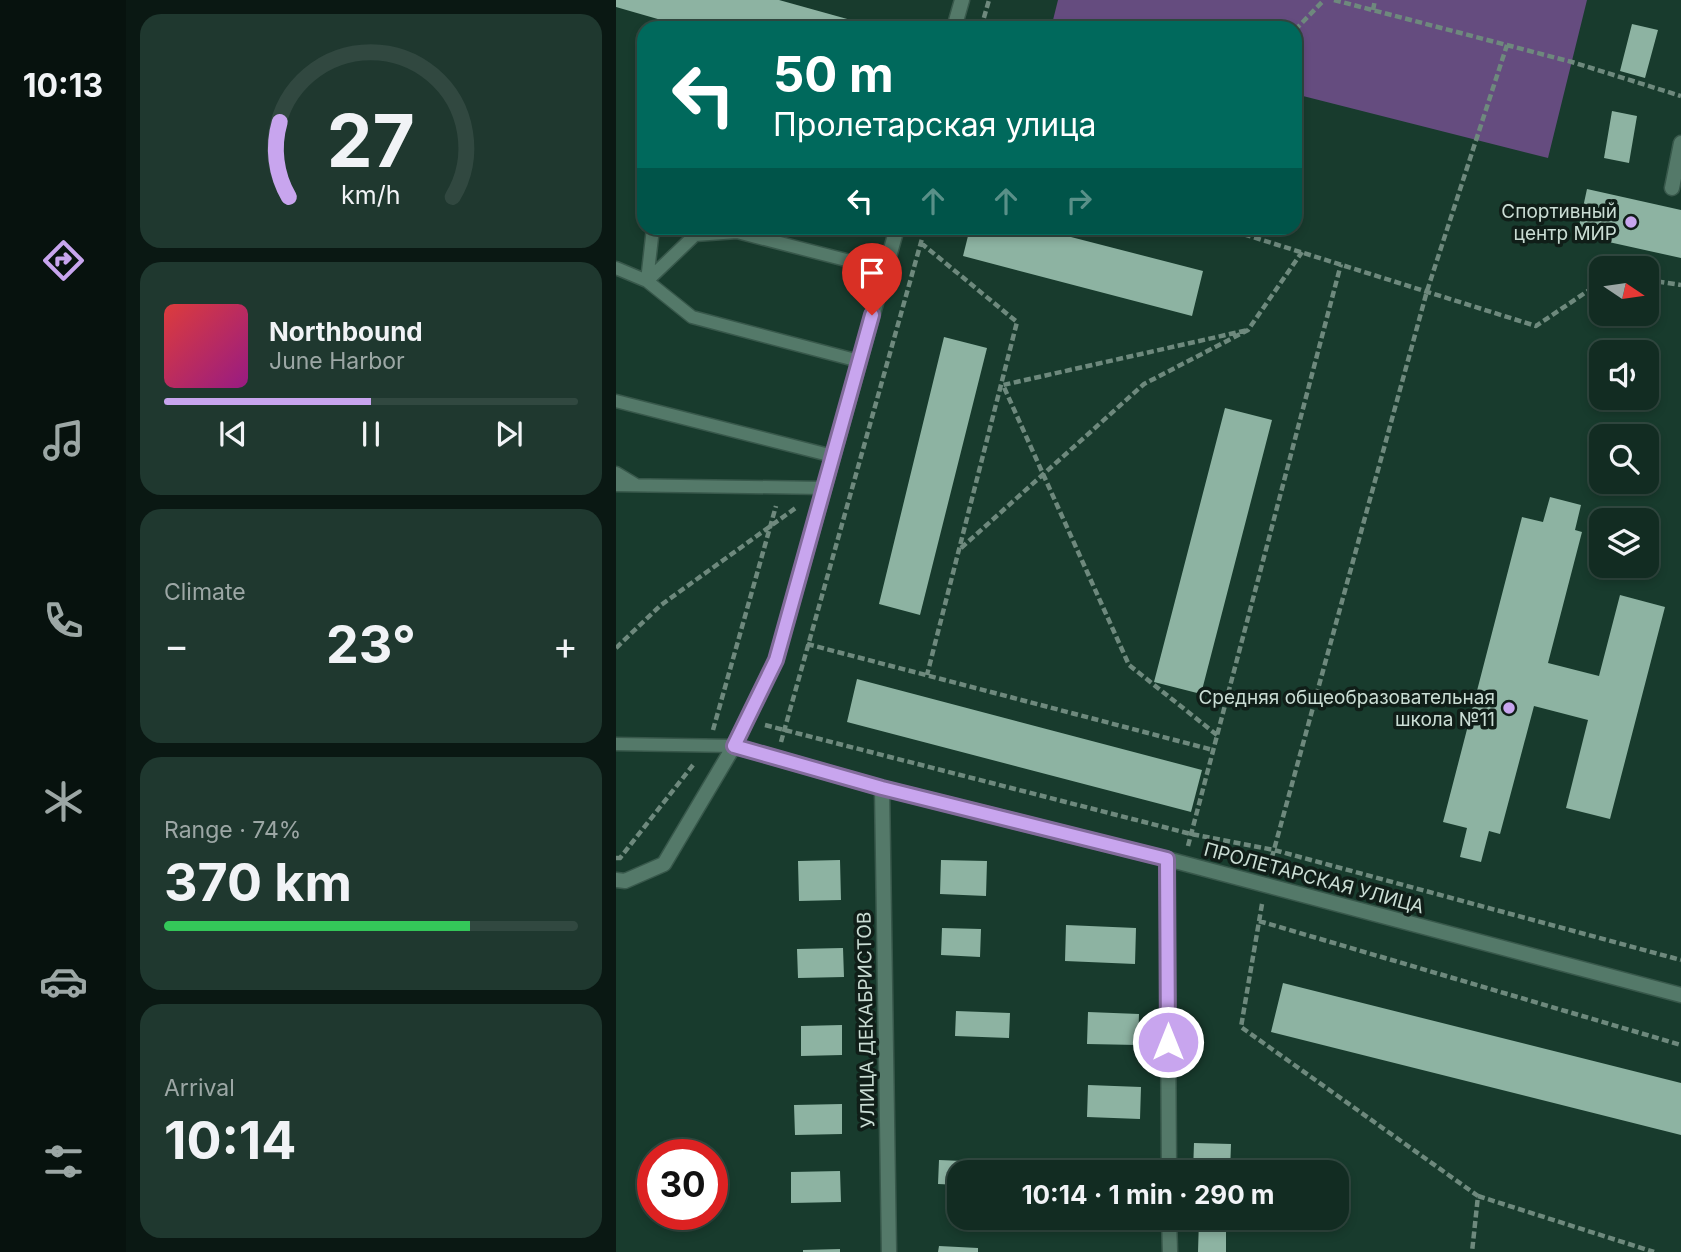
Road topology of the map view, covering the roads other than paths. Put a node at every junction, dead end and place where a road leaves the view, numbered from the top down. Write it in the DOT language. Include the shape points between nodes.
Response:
graph roads {
  1 [pos="962,0"];
  2 [pos="956,21"];
  3 [pos="1681,143"];
  4 [pos="1676,189"];
  5 [pos="652,235"];
  6 [pos="695,235"];
  7 [pos="749,235"];
  8 [pos="895,235"];
  9 [pos="616,268"];
  10 [pos="885,270"];
  11 [pos="647,281"];
  12 [pos="859,361"];
  13 [pos="616,401"];
  14 [pos="833,456"];
  15 [pos="616,473"];
  16 [pos="616,485"];
  17 [pos="636,486"];
  18 [pos="824,488"];
  19 [pos="616,744"];
  20 [pos="734,746"];
  21 [pos="882,788"];
  22 [pos="1167,859"];
  23 [pos="616,880"];
  24 [pos="1681,995"];
  25 [pos="1169,1160"];
  26 [pos="1170,1230"];
  27 [pos="889,1252"];
  28 [pos="1170,1252"];
  1 -- 2 [label="street"];
  3 -- 4 [label="street"];
  5 -- 11 [label="lane"];
  6 -- 11 [label="lane"];
  7 -- 10 [label="lane"];
  8 -- 10 [label="street"];
  9 -- 11 [label="lane"];
  10 -- 12 [label="street"];
  11 -- 12 [label="lane" via="692,317"];
  12 -- 14 [label="street"];
  13 -- 14 [label="lane"];
  14 -- 18 [label="street"];
  15 -- 17 [label="lane"];
  16 -- 17 [label="lane"];
  17 -- 18 [label="lane"];
  18 -- 20 [label="street" via="776,660"];
  19 -- 20 [label="lane"];
  20 -- 21 [label="street, ПРОЛЕТАРСКАЯ УЛИЦА"];
  20 -- 23 [label="street" via="664,864 625,881"];
  21 -- 22 [label="street, ПРОЛЕТАРСКАЯ УЛИЦА"];
  21 -- 27 [label="street, УЛИЦА ДЕКАБРИСТОВ"];
  22 -- 24 [label="street, ПРОЛЕТАРСКАЯ УЛИЦА"];
  22 -- 25 [label="street"];
  26 -- 28 [label="street"];
}
